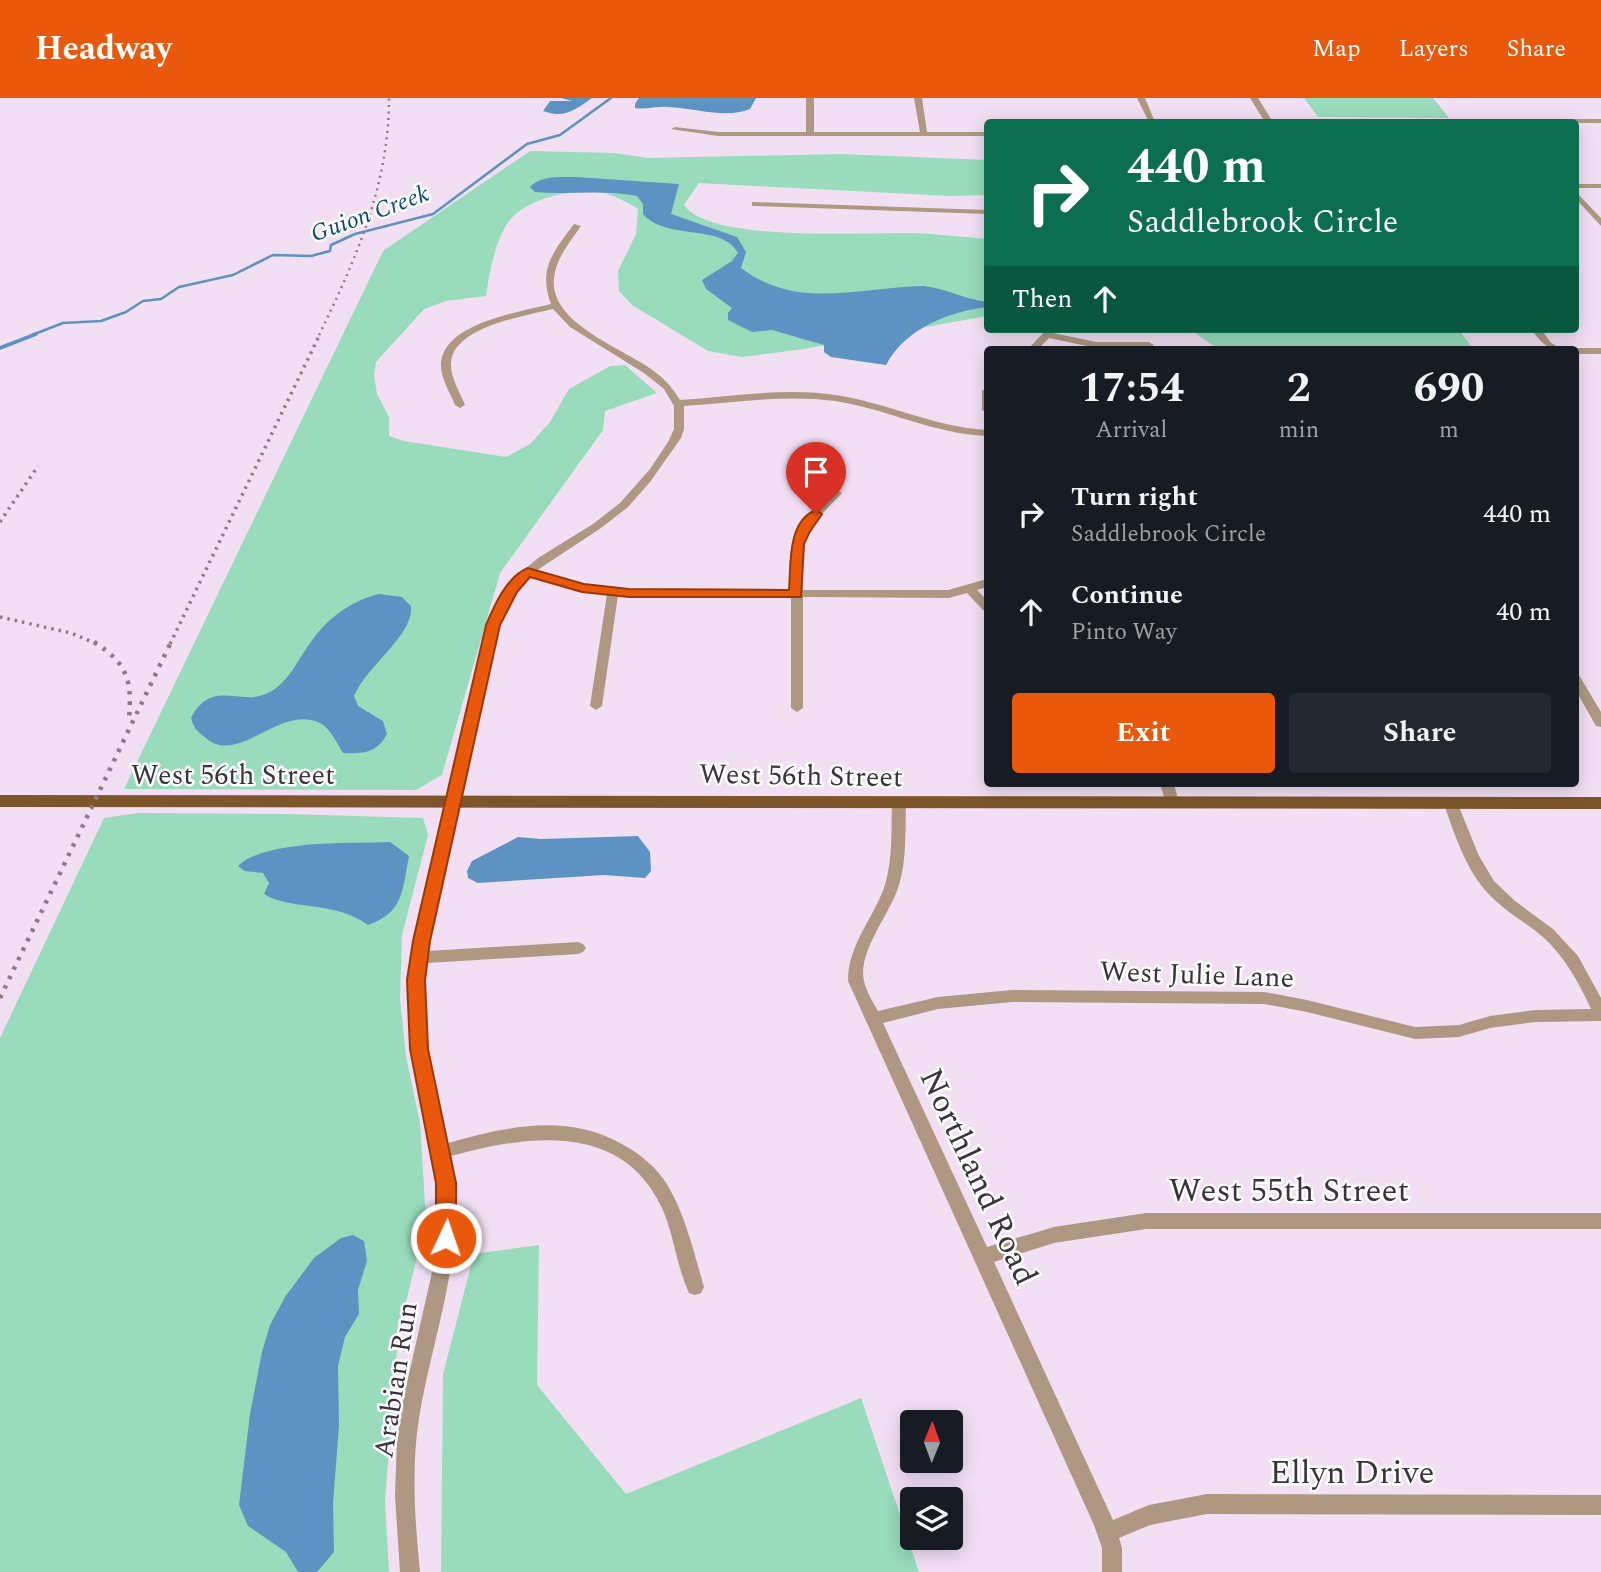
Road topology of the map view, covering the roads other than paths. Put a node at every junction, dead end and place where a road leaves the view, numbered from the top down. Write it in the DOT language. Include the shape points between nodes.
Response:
graph roads {
  1 [pos="810,98"];
  2 [pos="918,98"];
  3 [pos="1141,98"];
  4 [pos="1254,98"];
  5 [pos="1151,119"];
  6 [pos="1266,119"];
  7 [pos="1579,121"];
  8 [pos="1601,121"];
  9 [pos="675,129"];
  10 [pos="810,134"];
  11 [pos="924,134"];
  12 [pos="984,134"];
  13 [pos="1579,186"];
  14 [pos="1601,186"];
  15 [pos="1579,198"];
  16 [pos="755,204"];
  17 [pos="984,212"];
  18 [pos="1601,223"];
  19 [pos="577,226"];
  20 [pos="555,306"];
  21 [pos="1049,333"];
  22 [pos="1054,333"];
  23 [pos="1539,333"];
  24 [pos="1149,345"];
  25 [pos="1036,346"];
  26 [pos="1550,346"];
  27 [pos="1579,351"];
  28 [pos="1601,351"];
  29 [pos="679,404"];
  30 [pos="460,405"];
  31 [pos="984,433"];
  32 [pos="837,493"];
  33 [pos="528,572"];
  34 [pos="984,584"];
  35 [pos="971,590"];
  36 [pos="613,592"];
  37 [pos="796,594"];
  38 [pos="984,604"];
  39 [pos="1579,684"];
  40 [pos="596,706"];
  41 [pos="797,708"];
  42 [pos="1601,723"];
  43 [pos="1168,787"];
  44 [pos="0,801"];
  45 [pos="453,801"];
  46 [pos="1450,802"];
  47 [pos="899,803"];
  48 [pos="1172,803"];
  49 [pos="1601,803"];
  50 [pos="578,948"];
  51 [pos="418,958"];
  52 [pos="1601,1015"];
  53 [pos="872,1019"];
  54 [pos="440,1153"];
  55 [pos="1601,1221"];
  56 [pos="982,1257"];
  57 [pos="695,1287"];
  58 [pos="1601,1505"];
  59 [pos="1108,1532"];
  60 [pos="410,1572"];
  61 [pos="1112,1572"];
  1 -- 10 [label="street"];
  2 -- 11 [label="street"];
  3 -- 5 [label="street"];
  4 -- 6 [label="street"];
  7 -- 8 [label="street"];
  9 -- 10 [label="street" via="711,134"];
  10 -- 11 [label="street"];
  11 -- 12 [label="street"];
  13 -- 14 [label="street"];
  15 -- 18 [label="street"];
  16 -- 17 [label="street"];
  19 -- 20 [label="street" via="551,273 549,290"];
  20 -- 29 [label="street" via="573,324 662,383"];
  20 -- 30 [label="street" via="481,327 454,344 446,365"];
  21 -- 25 [label="street"];
  22 -- 24 [label="street" via="1096,345"];
  23 -- 26 [label="street"];
  27 -- 28 [label="street"];
  29 -- 31 [label="street" via="820,396 952,430"];
  29 -- 33 [label="street, Arabian Run" via="681,421 676,436 640,490 600,524"];
  32 -- 37 [label="street" via="801,535"];
  33 -- 36 [label="street"];
  33 -- 45 [label="street, Arabian Run" via="495,619"];
  34 -- 35 [label="street"];
  35 -- 37 [label="street"];
  35 -- 38 [label="street"];
  36 -- 37 [label="street"];
  36 -- 40 [label="street"];
  37 -- 41 [label="street"];
  39 -- 42 [label="street"];
  43 -- 48 [label="street"];
  44 -- 45 [label="main road, West 56th Street"];
  45 -- 47 [label="main road, West 56th Street"];
  45 -- 51 [label="street, Arabian Run"];
  46 -- 48 [label="main road, West 56th Street"];
  46 -- 49 [label="main road, West 56th Street"];
  46 -- 52 [label="street" via="1484,878 1569,954"];
  47 -- 48 [label="main road, West 56th Street"];
  47 -- 53 [label="street, Northland Road" via="893,883 855,966 857,985"];
  50 -- 51 [label="street"];
  51 -- 54 [label="street, Arabian Run" via="417,1032"];
  52 -- 53 [label="street, West Julie Lane" via="1535,1016 1459,1031 1415,1033 1264,998 1012,996 937,1003"];
  53 -- 56 [label="street, Northland Road"];
  54 -- 57 [label="street" via="537,1130 580,1134 614,1147 635,1160 663,1193"];
  54 -- 60 [label="street, Arabian Run" via="447,1190 447,1231 405,1453"];
  55 -- 56 [label="street, West 55th Street" via="1146,1221 1054,1235"];
  56 -- 59 [label="street, Northland Road"];
  58 -- 59 [label="street, Ellyn Drive" via="1207,1504 1149,1515"];
  59 -- 61 [label="street, Northland Road"];
}
